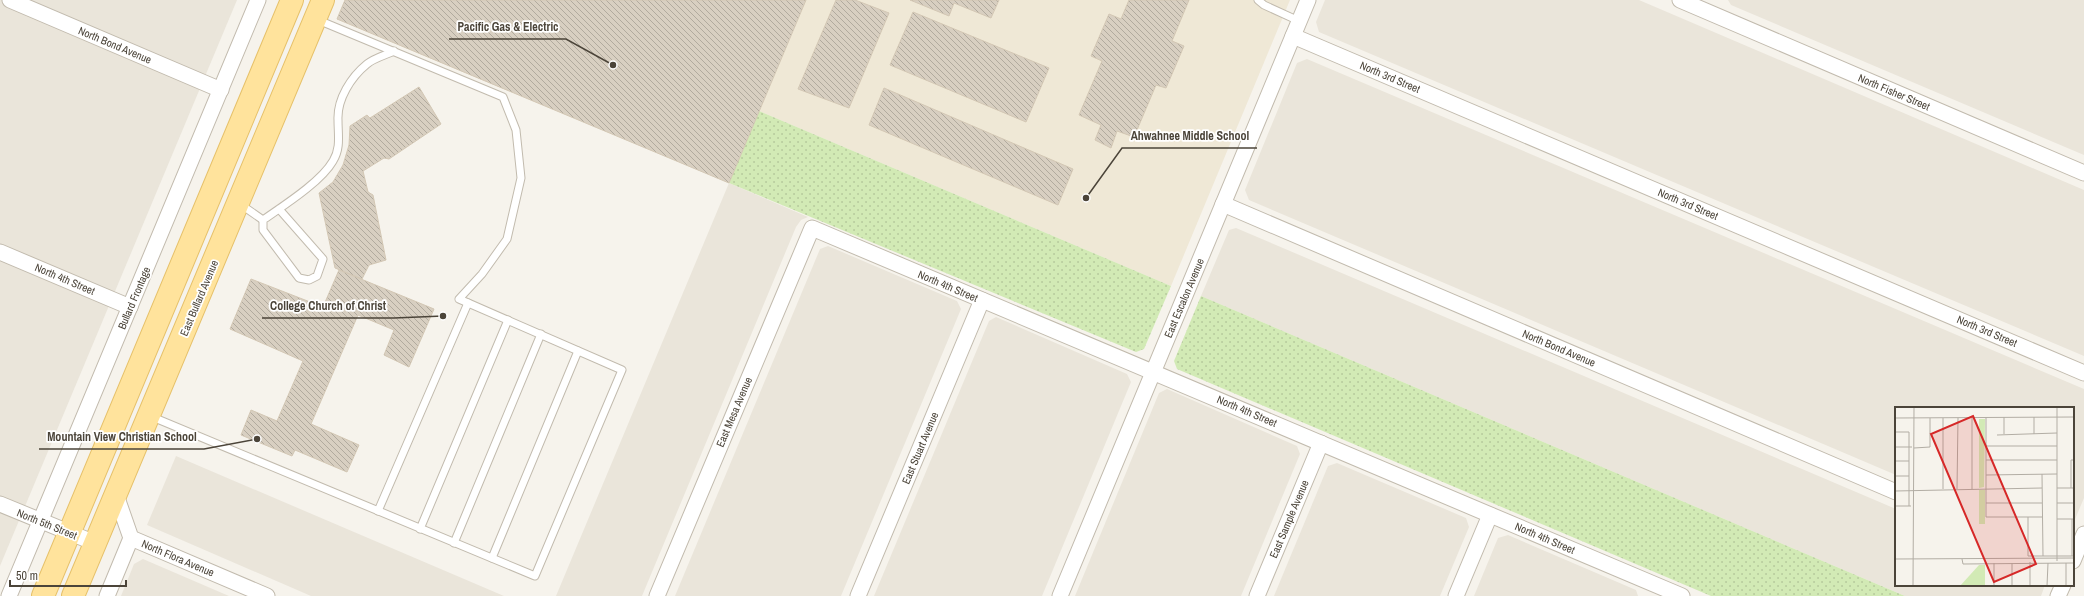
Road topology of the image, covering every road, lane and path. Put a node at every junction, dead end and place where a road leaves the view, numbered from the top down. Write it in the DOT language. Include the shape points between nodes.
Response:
graph roads {
  1 [pos="10,0"];
  2 [pos="258,0"];
  3 [pos="292,0"];
  4 [pos="1308,0"];
  5 [pos="1680,0"];
  6 [pos="1261,2"];
  7 [pos="1707,5"];
  8 [pos="319,9"];
  9 [pos="1299,21"];
  10 [pos="1293,36"];
  11 [pos="274,43"];
  12 [pos="394,51"];
  13 [pos="221,90"];
  14 [pos="2084,173"];
  15 [pos="238,203"];
  16 [pos="1223,204"];
  17 [pos="279,209"];
  18 [pos="262,220"];
  19 [pos="812,228"];
  20 [pos="0,252"];
  21 [pos="982,300"];
  22 [pos="468,302"];
  23 [pos="130,307"];
  24 [pos="508,320"];
  25 [pos="541,334"];
  26 [pos="578,351"];
  27 [pos="1153,372"];
  28 [pos="2084,373"];
  29 [pos="150,416"];
  30 [pos="1321,443"];
  31 [pos="1895,492"];
  32 [pos="116,495"];
  33 [pos="0,504"];
  34 [pos="378,511"];
  35 [pos="1490,514"];
  36 [pos="40,521"];
  37 [pos="420,529"];
  38 [pos="69,533"];
  39 [pos="2084,534"];
  40 [pos="131,538"];
  41 [pos="454,542"];
  42 [pos="95,543"];
  43 [pos="492,558"];
  44 [pos="2074,559"];
  45 [pos="2063,586"];
  46 [pos="1660,592"];
  47 [pos="9,596"];
  48 [pos="42,596"];
  49 [pos="73,596"];
  50 [pos="107,596"];
  51 [pos="267,596"];
  52 [pos="657,596"];
  53 [pos="858,596"];
  54 [pos="1060,596"];
  55 [pos="1257,596"];
  56 [pos="1456,596"];
  57 [pos="1682,596"];
  58 [pos="2058,596"];
  1 -- 13 [label="street, North Bond Avenue"];
  2 -- 13 [label="street, Bullard Frontage"];
  3 -- 11 [label="main road"];
  4 -- 9 [label="street, East Escalon Avenue"];
  5 -- 7 [label="street, North Fisher Street"];
  6 -- 9 [label="lane"];
  7 -- 14 [label="street, North Fisher Street"];
  8 -- 12 [label="lane"];
  8 -- 15 [label="main road, East Bullard Avenue"];
  9 -- 10 [label="street, East Escalon Avenue"];
  10 -- 16 [label="street, East Escalon Avenue"];
  10 -- 28 [label="street, North 3rd Street"];
  11 -- 15 [label="main road" via="264,103 230,183 233,198"];
  11 -- 38 [label="main road"];
  12 -- 17 [label="lane" via="367,64 349,82 337,118 340,144 334,160 325,173"];
  12 -- 22 [label="lane" via="503,97 516,130 521,178 507,239 482,274 459,298"];
  13 -- 23 [label="street, Bullard Frontage"];
  15 -- 18 [label="lane"];
  15 -- 29 [label="main road, East Bullard Avenue"];
  16 -- 27 [label="street, East Escalon Avenue"];
  16 -- 31 [label="street, North Bond Avenue"];
  17 -- 18 [label="lane"];
  17 -- 18 [label="lane" via="323,259 317,276 309,280 299,278 264,230"];
  19 -- 21 [label="street, North 4th Street"];
  19 -- 52 [label="street, East Mesa Avenue"];
  20 -- 23 [label="street, North 4th Street"];
  21 -- 27 [label="street, North 4th Street"];
  21 -- 53 [label="street, East Stuart Avenue"];
  22 -- 24 [label="lane"];
  22 -- 34 [label="lane"];
  23 -- 36 [label="street, Bullard Frontage"];
  24 -- 25 [label="lane"];
  24 -- 37 [label="lane"];
  25 -- 26 [label="lane"];
  25 -- 41 [label="lane"];
  26 -- 43 [label="lane"];
  26 -- 43 [label="lane" via="622,370 535,576"];
  27 -- 30 [label="street, North 4th Street"];
  27 -- 54 [label="street, East Escalon Avenue"];
  29 -- 32 [label="main road, East Bullard Avenue"];
  29 -- 34 [label="lane"];
  30 -- 35 [label="street, North 4th Street"];
  30 -- 55 [label="street, East Sample Avenue"];
  32 -- 40 [label="street, North Flora Avenue"];
  32 -- 42 [label="main road, East Bullard Avenue"];
  33 -- 36 [label="street, North 5th Street"];
  34 -- 37 [label="lane"];
  35 -- 46 [label="street, North 4th Street"];
  35 -- 56 [label="street"];
  36 -- 38 [label="street, North 5th Street"];
  36 -- 47 [label="street, Bullard Frontage"];
  37 -- 41 [label="lane"];
  38 -- 42 [label="street, North 5th Street"];
  38 -- 48 [label="main road"];
  39 -- 44 [label="street"];
  40 -- 50 [label="street"];
  40 -- 51 [label="street, North Flora Avenue"];
  41 -- 43 [label="lane"];
  42 -- 49 [label="main road, East Bullard Avenue"];
  45 -- 58 [label="street"];
  46 -- 57 [label="street, North 4th Street"];
}
